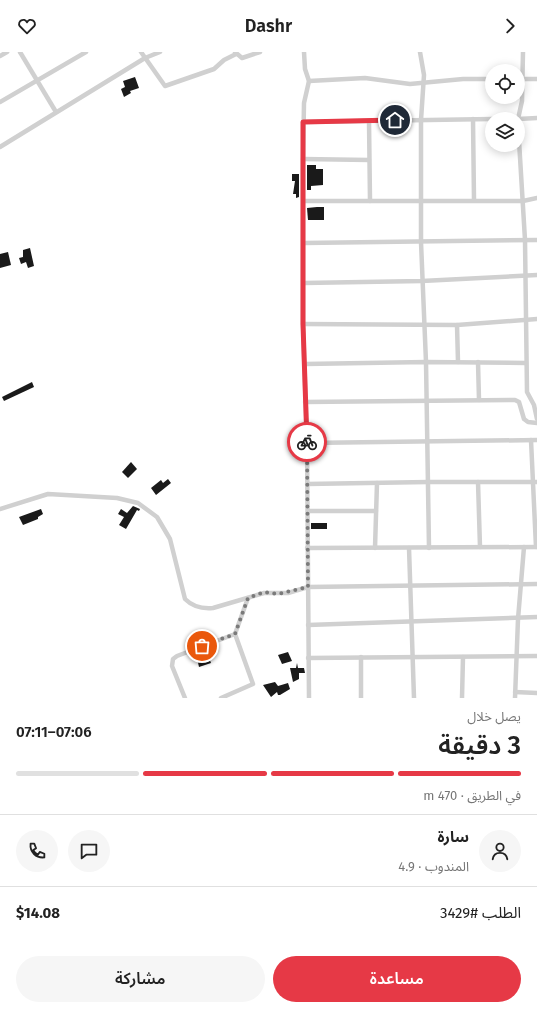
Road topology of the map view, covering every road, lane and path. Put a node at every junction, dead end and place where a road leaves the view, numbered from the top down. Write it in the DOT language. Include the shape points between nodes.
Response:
graph roads {
  1 [pos="7,52"];
  2 [pos="20,52"];
  3 [pos="86,52"];
  4 [pos="141,52"];
  5 [pos="160,52"];
  6 [pos="260,52"];
  7 [pos="304,52"];
  8 [pos="420,52"];
  9 [pos="524,52"];
  10 [pos="236,53"];
  11 [pos="0,56"];
  12 [pos="145,58"];
  13 [pos="522,64"];
  14 [pos="485,79"];
  15 [pos="525,79"];
  16 [pos="537,79"];
  17 [pos="37,80"];
  18 [pos="310,81"];
  19 [pos="423,83"];
  20 [pos="0,102"];
  21 [pos="56,112"];
  22 [pos="537,118"];
  23 [pos="485,119"];
  24 [pos="525,119"];
  25 [pos="421,120"];
  26 [pos="473,120"];
  27 [pos="369,121"];
  28 [pos="303,122"];
  29 [pos="0,147"];
  30 [pos="520,152"];
  31 [pos="303,159"];
  32 [pos="369,160"];
  33 [pos="537,198"];
  34 [pos="474,200"];
  35 [pos="304,201"];
  36 [pos="370,201"];
  37 [pos="421,201"];
  38 [pos="523,201"];
  39 [pos="525,240"];
  40 [pos="537,240"];
  41 [pos="421,242"];
  42 [pos="304,243"];
  43 [pos="537,275"];
  44 [pos="525,276"];
  45 [pos="422,281"];
  46 [pos="304,283"];
  47 [pos="537,319"];
  48 [pos="525,320"];
  49 [pos="303,324"];
  50 [pos="424,324"];
  51 [pos="457,325"];
  52 [pos="426,362"];
  53 [pos="458,362"];
  54 [pos="478,362"];
  55 [pos="526,363"];
  56 [pos="305,364"];
  57 [pos="427,400"];
  58 [pos="480,400"];
  59 [pos="305,402"];
  60 [pos="536,404"];
  61 [pos="537,419"];
  62 [pos="537,423"];
  63 [pos="531,440"];
  64 [pos="537,440"];
  65 [pos="427,441"];
  66 [pos="307,443"];
  67 [pos="428,482"];
  68 [pos="478,482"];
  69 [pos="535,482"];
  70 [pos="376,483"];
  71 [pos="307,484"];
  72 [pos="0,510"];
  73 [pos="308,511"];
  74 [pos="376,511"];
  75 [pos="536,521"];
  76 [pos="480,547"];
  77 [pos="524,547"];
  78 [pos="537,547"];
  79 [pos="307,548"];
  80 [pos="375,548"];
  81 [pos="409,548"];
  82 [pos="429,548"];
  83 [pos="537,584"];
  84 [pos="521,585"];
  85 [pos="411,586"];
  86 [pos="308,587"];
  87 [pos="248,598"];
  88 [pos="537,617"];
  89 [pos="518,618"];
  90 [pos="412,622"];
  91 [pos="308,625"];
  92 [pos="235,634"];
  93 [pos="516,656"];
  94 [pos="537,656"];
  95 [pos="414,657"];
  96 [pos="463,657"];
  97 [pos="308,658"];
  98 [pos="361,658"];
  99 [pos="537,693"];
  100 [pos="515,695"];
  101 [pos="185,698"];
  102 [pos="221,698"];
  103 [pos="309,698"];
  104 [pos="361,698"];
  105 [pos="414,698"];
  106 [pos="462,698"];
  1 -- 11 [label="street"];
  2 -- 17 [label="street"];
  3 -- 17 [label="street"];
  4 -- 12 [label="street"];
  5 -- 12 [label="street"];
  6 -- 10 [label="street" via="242,58"];
  7 -- 18 [label="street" via="305,69"];
  8 -- 19 [label="street"];
  9 -- 13 [label="street"];
  10 -- 12 [label="street" via="214,69 165,86"];
  12 -- 21 [label="street"];
  14 -- 19 [label="street"];
  15 -- 16 [label="street"];
  17 -- 20 [label="street"];
  17 -- 21 [label="street"];
  18 -- 19 [label="street" via="365,78 410,84"];
  18 -- 28 [label="street" via="304,103"];
  19 -- 25 [label="street"];
  21 -- 29 [label="street"];
  22 -- 24 [label="street"];
  23 -- 26 [label="street"];
  25 -- 26 [label="street"];
  25 -- 27 [label="street"];
  25 -- 37 [label="street"];
  26 -- 34 [label="street"];
  27 -- 28 [label="street"];
  27 -- 32 [label="street"];
  28 -- 31 [label="street"];
  30 -- 38 [label="street"];
  31 -- 32 [label="street"];
  31 -- 35 [label="street"];
  32 -- 36 [label="street"];
  33 -- 38 [label="street"];
  34 -- 37 [label="street"];
  34 -- 38 [label="street"];
  35 -- 36 [label="street"];
  35 -- 42 [label="street"];
  36 -- 37 [label="street"];
  37 -- 41 [label="street"];
  38 -- 39 [label="street"];
  39 -- 40 [label="street"];
  39 -- 41 [label="street"];
  39 -- 44 [label="street"];
  41 -- 42 [label="street"];
  41 -- 45 [label="street"];
  42 -- 46 [label="street"];
  43 -- 44 [label="street"];
  44 -- 45 [label="street"];
  44 -- 48 [label="street"];
  45 -- 46 [label="street"];
  45 -- 50 [label="street"];
  46 -- 49 [label="street"];
  47 -- 48 [label="street"];
  48 -- 51 [label="street"];
  48 -- 55 [label="street"];
  49 -- 50 [label="street"];
  49 -- 56 [label="street"];
  50 -- 51 [label="street"];
  50 -- 52 [label="street"];
  51 -- 53 [label="street"];
  52 -- 53 [label="street"];
  52 -- 56 [label="street"];
  52 -- 57 [label="street"];
  53 -- 54 [label="street"];
  54 -- 55 [label="street"];
  54 -- 58 [label="street"];
  55 -- 60 [label="street" via="527,392"];
  56 -- 59 [label="street"];
  57 -- 58 [label="street"];
  57 -- 59 [label="street"];
  57 -- 65 [label="street"];
  58 -- 62 [label="street" via="517,400 524,419"];
  59 -- 66 [label="street"];
  60 -- 61 [label="street"];
  63 -- 64 [label="street"];
  63 -- 65 [label="street"];
  63 -- 69 [label="street"];
  65 -- 66 [label="street"];
  65 -- 67 [label="street"];
  66 -- 71 [label="street"];
  67 -- 68 [label="street"];
  67 -- 70 [label="street"];
  67 -- 82 [label="street"];
  68 -- 69 [label="street"];
  68 -- 76 [label="street"];
  69 -- 75 [label="street"];
  70 -- 71 [label="street"];
  70 -- 74 [label="street"];
  71 -- 73 [label="street"];
  72 -- 87 [label="street" via="48,494 127,499 138,503 157,517 170,539 184,594 189,603 213,608"];
  73 -- 74 [label="street"];
  73 -- 79 [label="street"];
  74 -- 80 [label="street"];
  75 -- 78 [label="street"];
  76 -- 77 [label="street"];
  76 -- 82 [label="street"];
  77 -- 78 [label="street"];
  77 -- 84 [label="street"];
  79 -- 80 [label="street"];
  79 -- 86 [label="street"];
  80 -- 81 [label="street"];
  81 -- 82 [label="street"];
  81 -- 85 [label="street"];
  83 -- 84 [label="street"];
  84 -- 85 [label="street"];
  84 -- 89 [label="street"];
  85 -- 86 [label="street"];
  85 -- 90 [label="street"];
  86 -- 87 [label="street" via="278,594 264,592"];
  86 -- 91 [label="street"];
  87 -- 92 [label="street"];
  88 -- 89 [label="street"];
  89 -- 90 [label="street"];
  89 -- 93 [label="street"];
  90 -- 91 [label="street"];
  90 -- 95 [label="street"];
  91 -- 97 [label="street"];
  92 -- 101 [label="street" via="173,659 172,666"];
  92 -- 102 [label="street" via="253,684"];
  93 -- 94 [label="street"];
  93 -- 96 [label="street"];
  93 -- 100 [label="street"];
  95 -- 96 [label="street"];
  95 -- 98 [label="street"];
  95 -- 105 [label="street"];
  96 -- 106 [label="street"];
  97 -- 98 [label="street"];
  97 -- 103 [label="street"];
  98 -- 104 [label="street"];
  99 -- 100 [label="street"];
}
